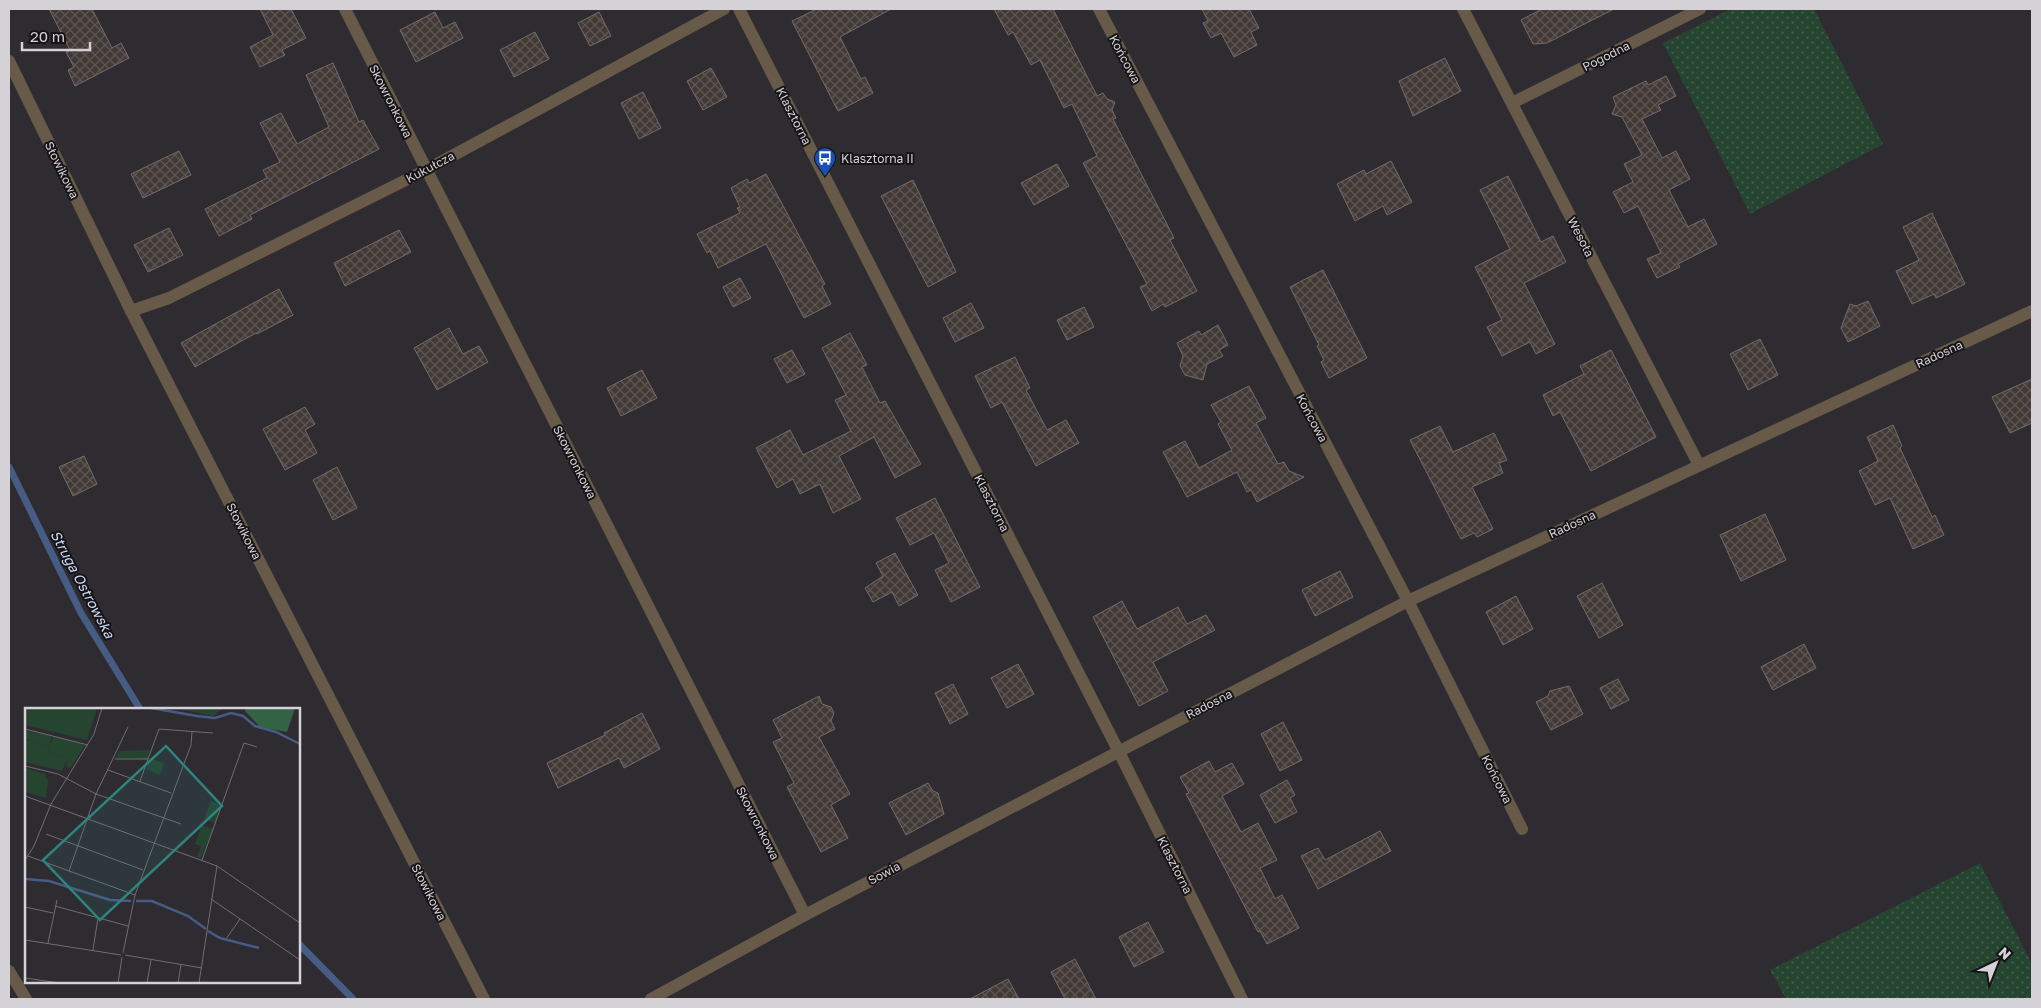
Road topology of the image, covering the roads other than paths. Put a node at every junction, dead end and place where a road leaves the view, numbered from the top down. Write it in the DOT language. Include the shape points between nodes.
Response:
graph roads {
  1 [pos="345,9"];
  2 [pos="724,9"];
  3 [pos="739,9"];
  4 [pos="1099,9"];
  5 [pos="1463,9"];
  6 [pos="1700,9"];
  7 [pos="9,61"];
  8 [pos="1512,103"];
  9 [pos="426,170"];
  10 [pos="131,311"];
  11 [pos="2032,311"];
  12 [pos="1699,465"];
  13 [pos="1408,601"];
  14 [pos="1118,750"];
  15 [pos="1522,829"];
  16 [pos="805,915"];
  17 [pos="9,973"];
  18 [pos="26,999"];
  19 [pos="484,999"];
  20 [pos="651,999"];
  21 [pos="1242,999"];
  1 -- 9 [label="street, Skowronkowa"];
  2 -- 9 [label="street, Kukułcza"];
  3 -- 14 [label="street, Klasztorna"];
  4 -- 13 [label="street, Końcowa"];
  5 -- 8 [label="street, Wesoła"];
  6 -- 8 [label="street, Pogodna"];
  7 -- 10 [label="street, Słowikowa"];
  8 -- 12 [label="street, Wesoła"];
  9 -- 10 [label="street, Kukułcza" via="168,298"];
  9 -- 16 [label="street, Skowronkowa"];
  10 -- 19 [label="street, Słowikowa"];
  11 -- 12 [label="street, Radosna"];
  12 -- 13 [label="street, Radosna"];
  13 -- 14 [label="street, Radosna"];
  13 -- 15 [label="street, Końcowa"];
  14 -- 16 [label="street, Sowia"];
  14 -- 21 [label="street, Klasztorna"];
  16 -- 20 [label="street, Sowia"];
  17 -- 18 [label="street"];
}
